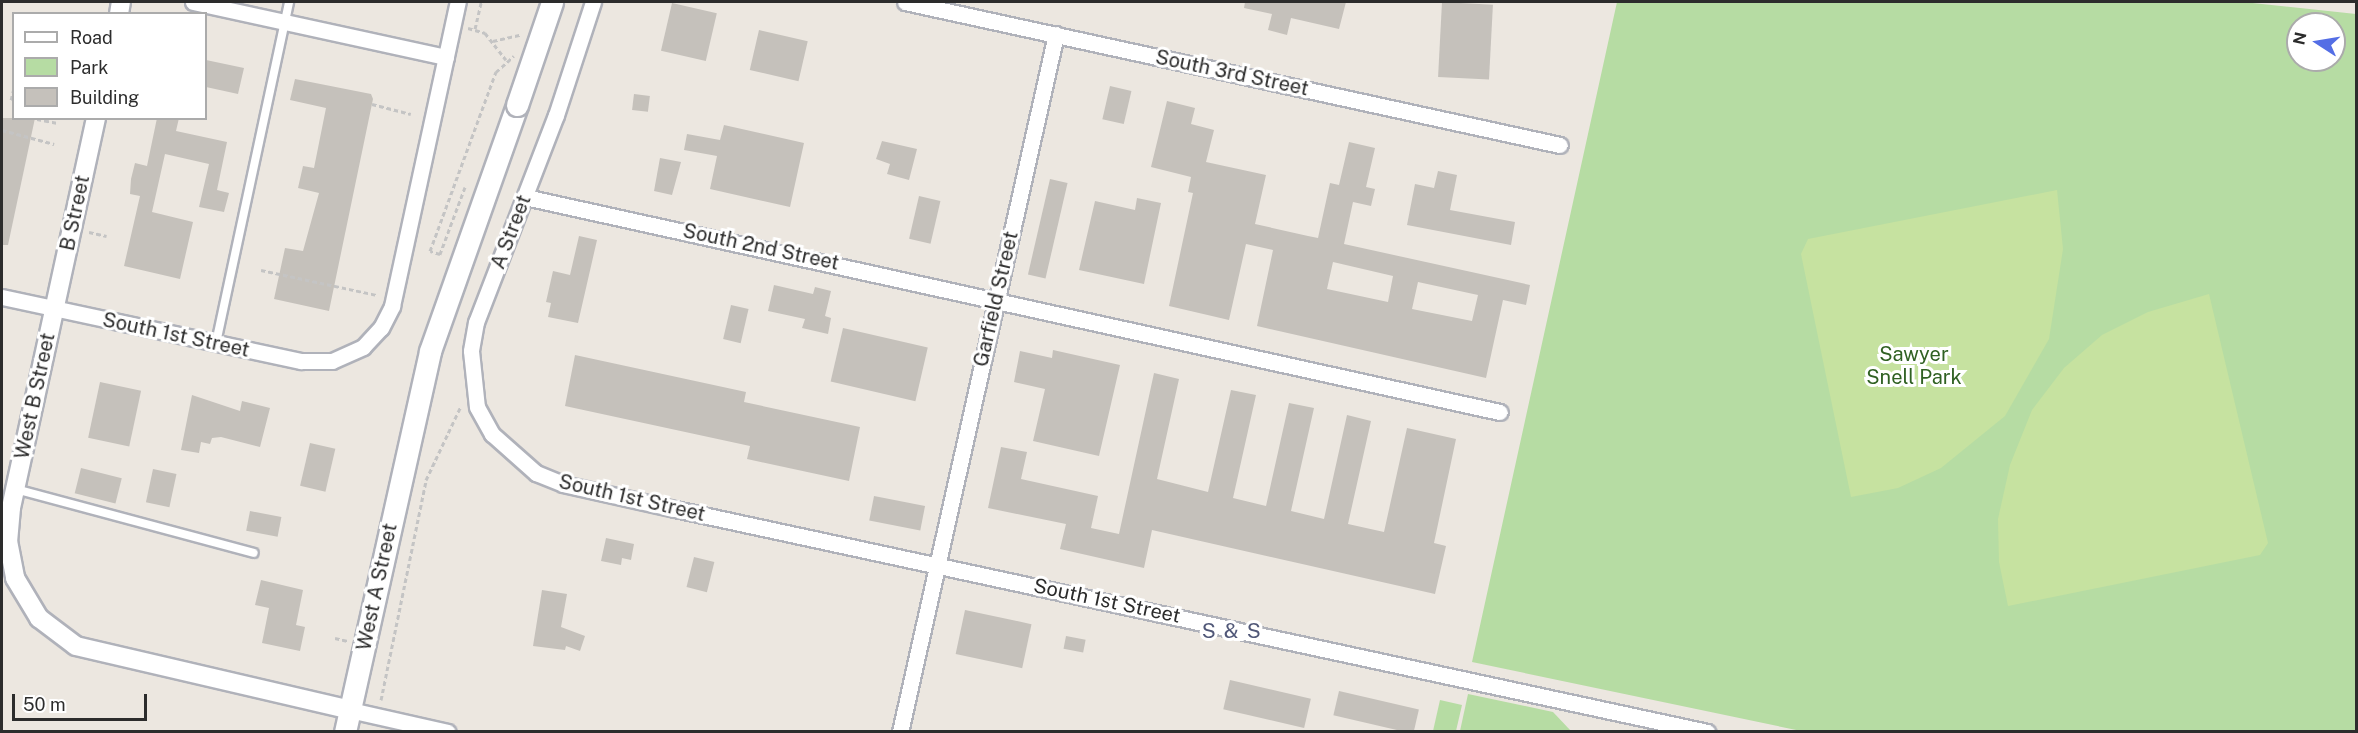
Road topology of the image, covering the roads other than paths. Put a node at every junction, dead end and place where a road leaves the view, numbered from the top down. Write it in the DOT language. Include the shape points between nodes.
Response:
graph roads {
  1 [pos="193,2"];
  2 [pos="289,2"];
  3 [pos="458,2"];
  4 [pos="552,2"];
  5 [pos="593,2"];
  6 [pos="904,2"];
  7 [pos="285,22"];
  8 [pos="1056,34"];
  9 [pos="446,57"];
  10 [pos="96,120"];
  11 [pos="1560,145"];
  12 [pos="525,197"];
  13 [pos="2,297"];
  14 [pos="996,298"];
  15 [pos="55,308"];
  16 [pos="216,343"];
  17 [pos="1500,412"];
  18 [pos="408,443"];
  19 [pos="513,456"];
  20 [pos="15,489"];
  21 [pos="254,553"];
  22 [pos="937,564"];
  23 [pos="350,710"];
  24 [pos="345,732"];
  25 [pos="448,732"];
  26 [pos="900,732"];
  27 [pos="1707,732"];
  1 -- 7 [label="street"];
  2 -- 7 [label="lane"];
  3 -- 9 [label="street"];
  4 -- 18 [label="main road, A Street, bridge" via="440,321"];
  5 -- 12 [label="street, A Street"];
  6 -- 8 [label="street, South 3rd Street"];
  7 -- 9 [label="street"];
  7 -- 16 [label="lane"];
  8 -- 11 [label="street, South 3rd Street"];
  8 -- 14 [label="street, Garfield Street"];
  9 -- 16 [label="street, South 1st Street" via="394,298 381,328 351,354 308,362"];
  10 -- 15 [label="street, B Street"];
  12 -- 14 [label="street, South 2nd Street"];
  12 -- 19 [label="street, A Street" via="476,322 471,351 477,407"];
  13 -- 15 [label="street, South 1st Street"];
  14 -- 17 [label="street, South 2nd Street"];
  14 -- 22 [label="street, Garfield Street"];
  15 -- 16 [label="street, South 1st Street"];
  15 -- 20 [label="street, West B Street"];
  18 -- 23 [label="main road, West A Street"];
  19 -- 22 [label="street, South 1st Street" via="536,473 563,484"];
  20 -- 21 [label="lane"];
  20 -- 23 [label="street, West B Street" via="8,541 20,589 48,628 76,646"];
  22 -- 26 [label="street, Garfield Street"];
  22 -- 27 [label="street, South 1st Street"];
  23 -- 24 [label="main road, West A Street"];
  23 -- 25 [label="street"];
}
